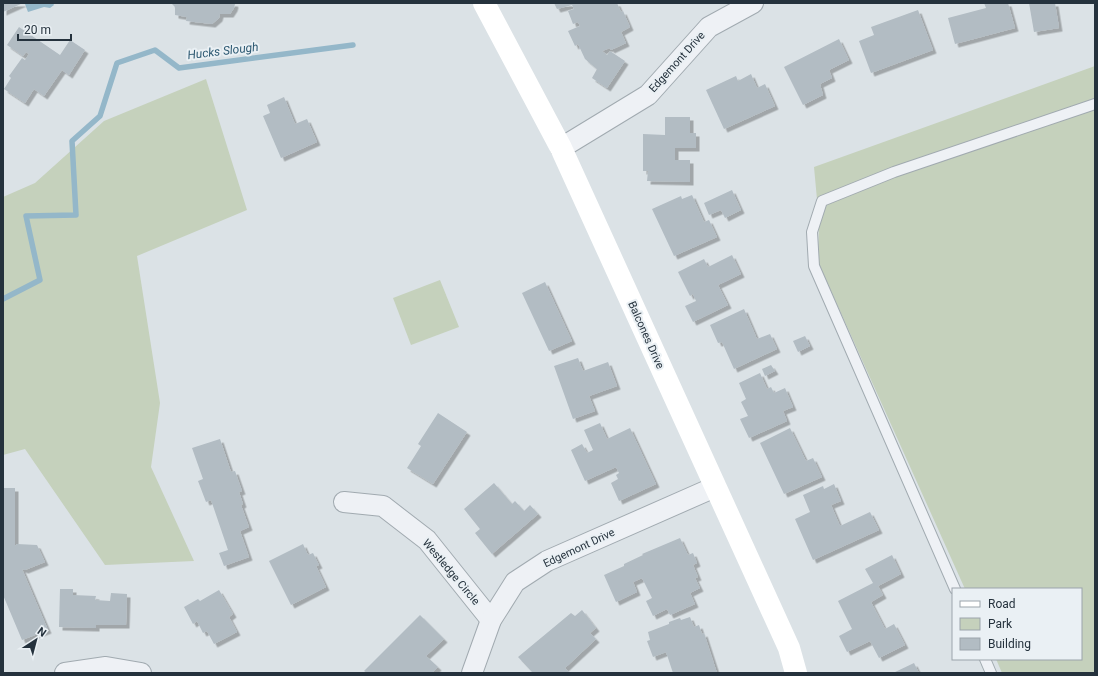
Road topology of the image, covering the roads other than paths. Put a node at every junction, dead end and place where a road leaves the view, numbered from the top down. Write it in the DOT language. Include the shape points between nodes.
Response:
graph roads {
  1 [pos="753,3"];
  2 [pos="487,4"];
  3 [pos="1095,104"];
  4 [pos="561,148"];
  5 [pos="715,486"];
  6 [pos="344,502"];
  7 [pos="955,588"];
  8 [pos="491,620"];
  9 [pos="985,660"];
  10 [pos="65,673"];
  11 [pos="141,673"];
  12 [pos="472,673"];
  13 [pos="796,673"];
  14 [pos="991,673"];
  1 -- 4 [label="street, Edgemont Drive" via="709,26 648,95"];
  2 -- 4 [label="street, Balcones Drive"];
  3 -- 7 [label="lane" via="894,172 822,201 812,232 814,266"];
  4 -- 5 [label="street, Balcones Drive"];
  5 -- 8 [label="street, Edgemont Drive" via="547,561 515,582"];
  5 -- 13 [label="street, Balcones Drive" via="789,648"];
  6 -- 8 [label="street, Westledge Circle" via="382,506 427,540"];
  8 -- 12 [label="street, Edgemont Drive"];
  9 -- 14 [label="lane"];
  10 -- 11 [label="street" via="106,667"];
}
